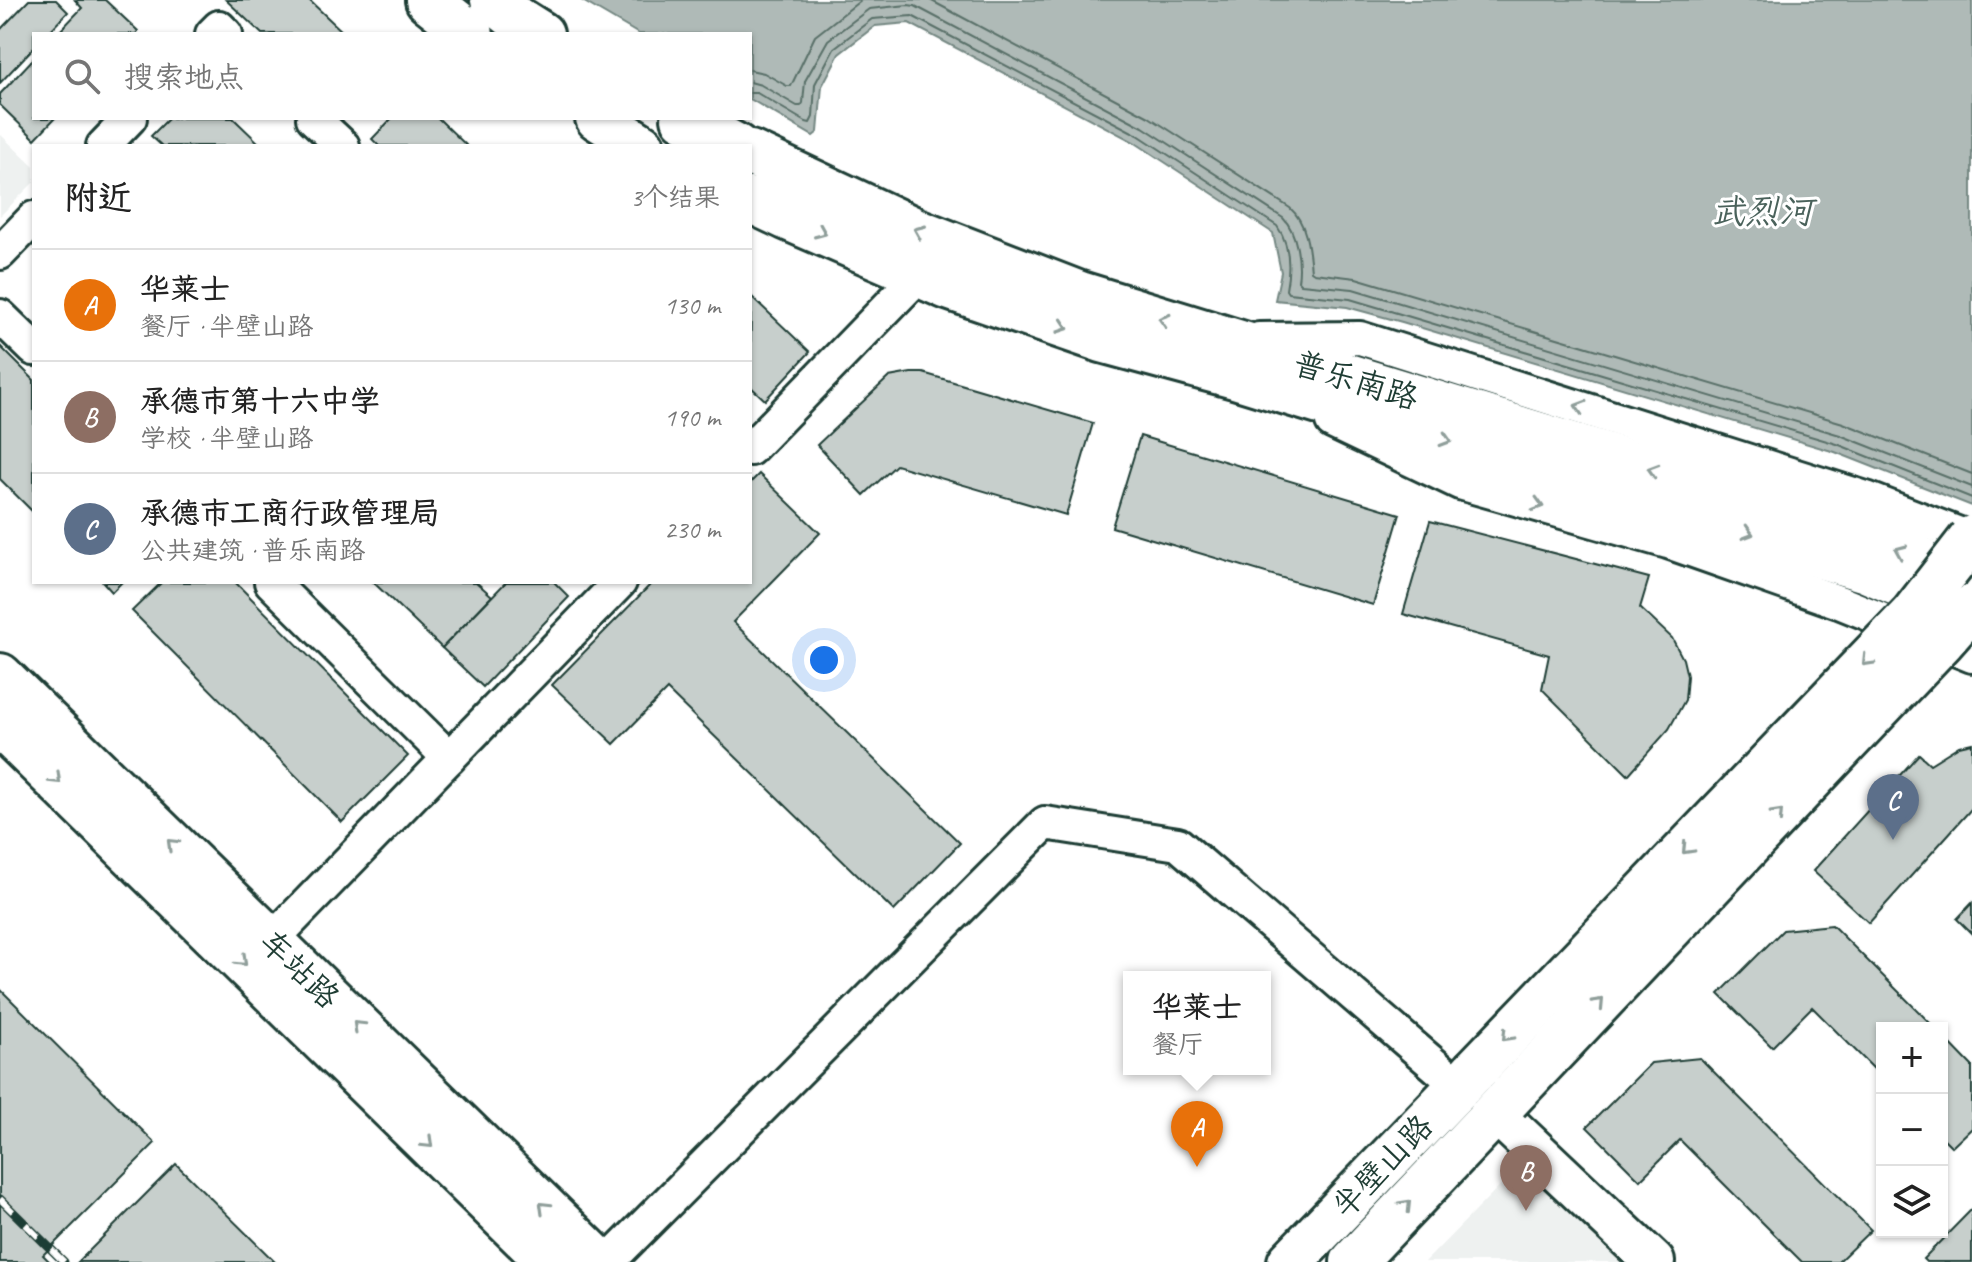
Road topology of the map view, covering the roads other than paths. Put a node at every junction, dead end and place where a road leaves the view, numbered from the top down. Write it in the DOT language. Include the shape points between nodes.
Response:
graph roads {
  1 [pos="428,0"];
  2 [pos="493,0"];
  3 [pos="468,32"];
  4 [pos="538,32"];
  5 [pos="128,120"];
  6 [pos="315,120"];
  7 [pos="601,120"];
  8 [pos="688,120"];
  9 [pos="105,144"];
  10 [pos="341,144"];
  11 [pos="639,144"];
  12 [pos="732,144"];
  13 [pos="752,154"];
  14 [pos="752,201"];
  15 [pos="32,220"];
  16 [pos="0,253"];
  17 [pos="919,275"];
  18 [pos="0,316"];
  19 [pos="32,347"];
  20 [pos="1229,358"];
  21 [pos="753,439"];
  22 [pos="1972,539"];
  23 [pos="1972,581"];
  24 [pos="273,584"];
  25 [pos="618,584"];
  26 [pos="1972,607"];
  27 [pos="1972,615"];
  28 [pos="1972,656"];
  29 [pos="0,676"];
  30 [pos="0,725"];
  31 [pos="449,758"];
  32 [pos="271,941"];
  33 [pos="1466,1079"];
  34 [pos="1501,1106"];
  35 [pos="549,1262"];
  36 [pos="600,1262"];
  37 [pos="608,1262"];
  38 [pos="1290,1262"];
  39 [pos="1353,1262"];
  40 [pos="1654,1262"];
  1 -- 3 [label="main road"];
  2 -- 4 [label="main road"];
  5 -- 9 [label="street"];
  6 -- 10 [label="street"];
  7 -- 11 [label="main road"];
  8 -- 12 [label="main road"];
  20 -- 13 [label="main road, 普乐南路, one-way" via="917,231"];
  14 -- 17 [label="main road, 普乐南路, one-way"];
  15 -- 16 [label="street"];
  17 -- 20 [label="main road, 普乐南路, one-way" via="1102,340"];
  17 -- 21 [label="street"];
  18 -- 19 [label="street"];
  22 -- 20 [label="street, one-way" via="1866,498 1360,338"];
  23 -- 20 [label="main road, 普乐南路, one-way" via="1873,539 1681,478"];
  20 -- 27 [label="main road, 普乐南路, one-way" via="1866,570"];
  20 -- 28 [label="street, one-way" via="1460,483 1668,542"];
  22 -- 33 [label="main road, 半壁山路, one-way, bridge" via="1913,614"];
  24 -- 31 [label="street"];
  25 -- 31 [label="street"];
  34 -- 26 [label="main road, 半壁山路, one-way, bridge"];
  32 -- 29 [label="main road, 车站路, one-way"];
  30 -- 35 [label="main road, 车站路, one-way"];
  31 -- 32 [label="street"];
  36 -- 32 [label="main road, 车站路, one-way"];
  33 -- 37 [label="street" via="1178,844 1045,823"];
  33 -- 38 [label="main road, 半壁山路"];
  39 -- 34 [label="main road, 半壁山路, one-way"];
  34 -- 40 [label="street"];
}
